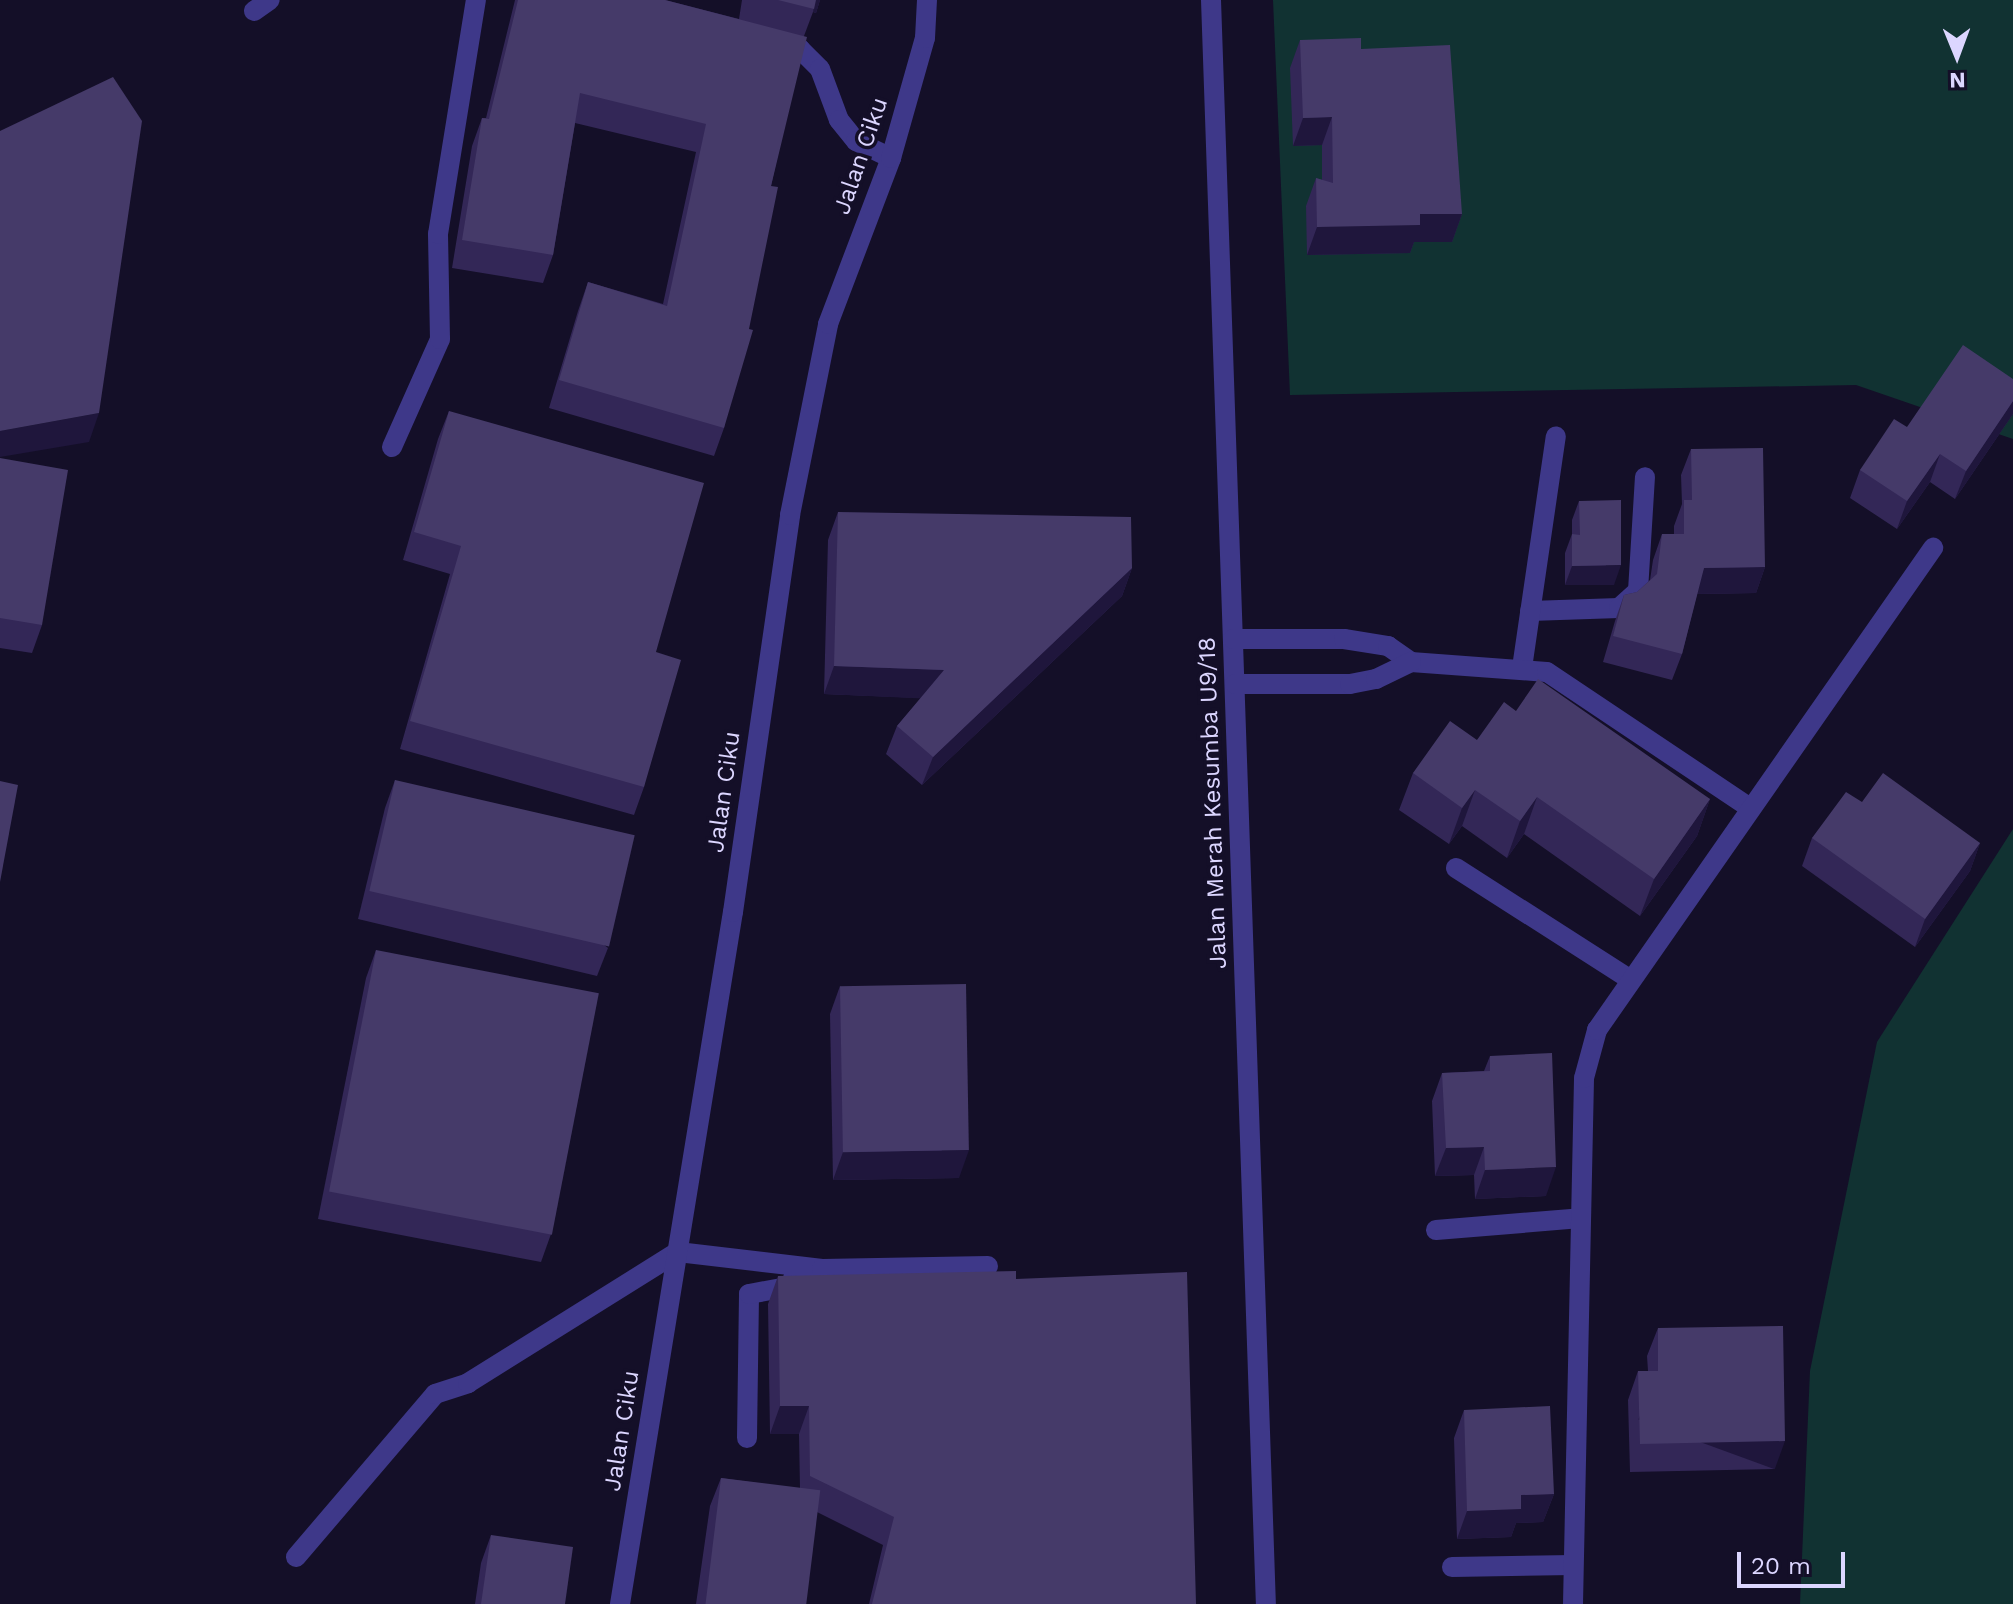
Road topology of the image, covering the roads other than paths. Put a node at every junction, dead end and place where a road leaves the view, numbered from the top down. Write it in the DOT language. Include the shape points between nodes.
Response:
graph roads {
  1 [pos="476,0"];
  2 [pos="927,0"];
  3 [pos="1211,0"];
  4 [pos="757,36"];
  5 [pos="891,158"];
  6 [pos="1556,436"];
  7 [pos="392,447"];
  8 [pos="1645,477"];
  9 [pos="1933,548"];
  10 [pos="1530,611"];
  11 [pos="1233,639"];
  12 [pos="1411,662"];
  13 [pos="1522,668"];
  14 [pos="1235,684"];
  15 [pos="1750,808"];
  16 [pos="1456,868"];
  17 [pos="1631,980"];
  18 [pos="1581,1218"];
  19 [pos="1436,1230"];
  20 [pos="678,1252"];
  21 [pos="794,1266"];
  22 [pos="988,1266"];
  23 [pos="747,1438"];
  24 [pos="296,1557"];
  25 [pos="1573,1565"];
  26 [pos="1452,1567"];
  27 [pos="620,1604"];
  28 [pos="1266,1604"];
  29 [pos="1573,1604"];
  1 -- 7 [label="street" via="438,234 440,339"];
  2 -- 5 [label="street, Jalan Ciku" via="925,38"];
  3 -- 11 [label="street, Jalan Merah Kesumba U9/18"];
  4 -- 5 [label="street" via="800,49 820,69 839,120 856,141"];
  5 -- 20 [label="street, Jalan Ciku" via="828,324 790,515"];
  6 -- 10 [label="street"];
  8 -- 10 [label="street" via="1638,591 1619,608"];
  9 -- 15 [label="street"];
  10 -- 13 [label="street"];
  11 -- 12 [label="street" via="1344,639 1388,646"];
  11 -- 14 [label="street, Jalan Merah Kesumba U9/18"];
  12 -- 13 [label="street"];
  12 -- 14 [label="street" via="1376,679 1350,684"];
  13 -- 15 [label="street" via="1547,672"];
  14 -- 28 [label="street, Jalan Merah Kesumba U9/18"];
  15 -- 17 [label="street"];
  16 -- 17 [label="street"];
  17 -- 18 [label="street" via="1597,1030 1587,1059"];
  18 -- 19 [label="street"];
  18 -- 25 [label="street"];
  20 -- 21 [label="street"];
  20 -- 24 [label="street" via="468,1383 435,1394"];
  20 -- 27 [label="street, Jalan Ciku"];
  21 -- 22 [label="street"];
  21 -- 23 [label="street" via="792,1286 749,1294"];
  25 -- 26 [label="street"];
  25 -- 29 [label="street"];
}
